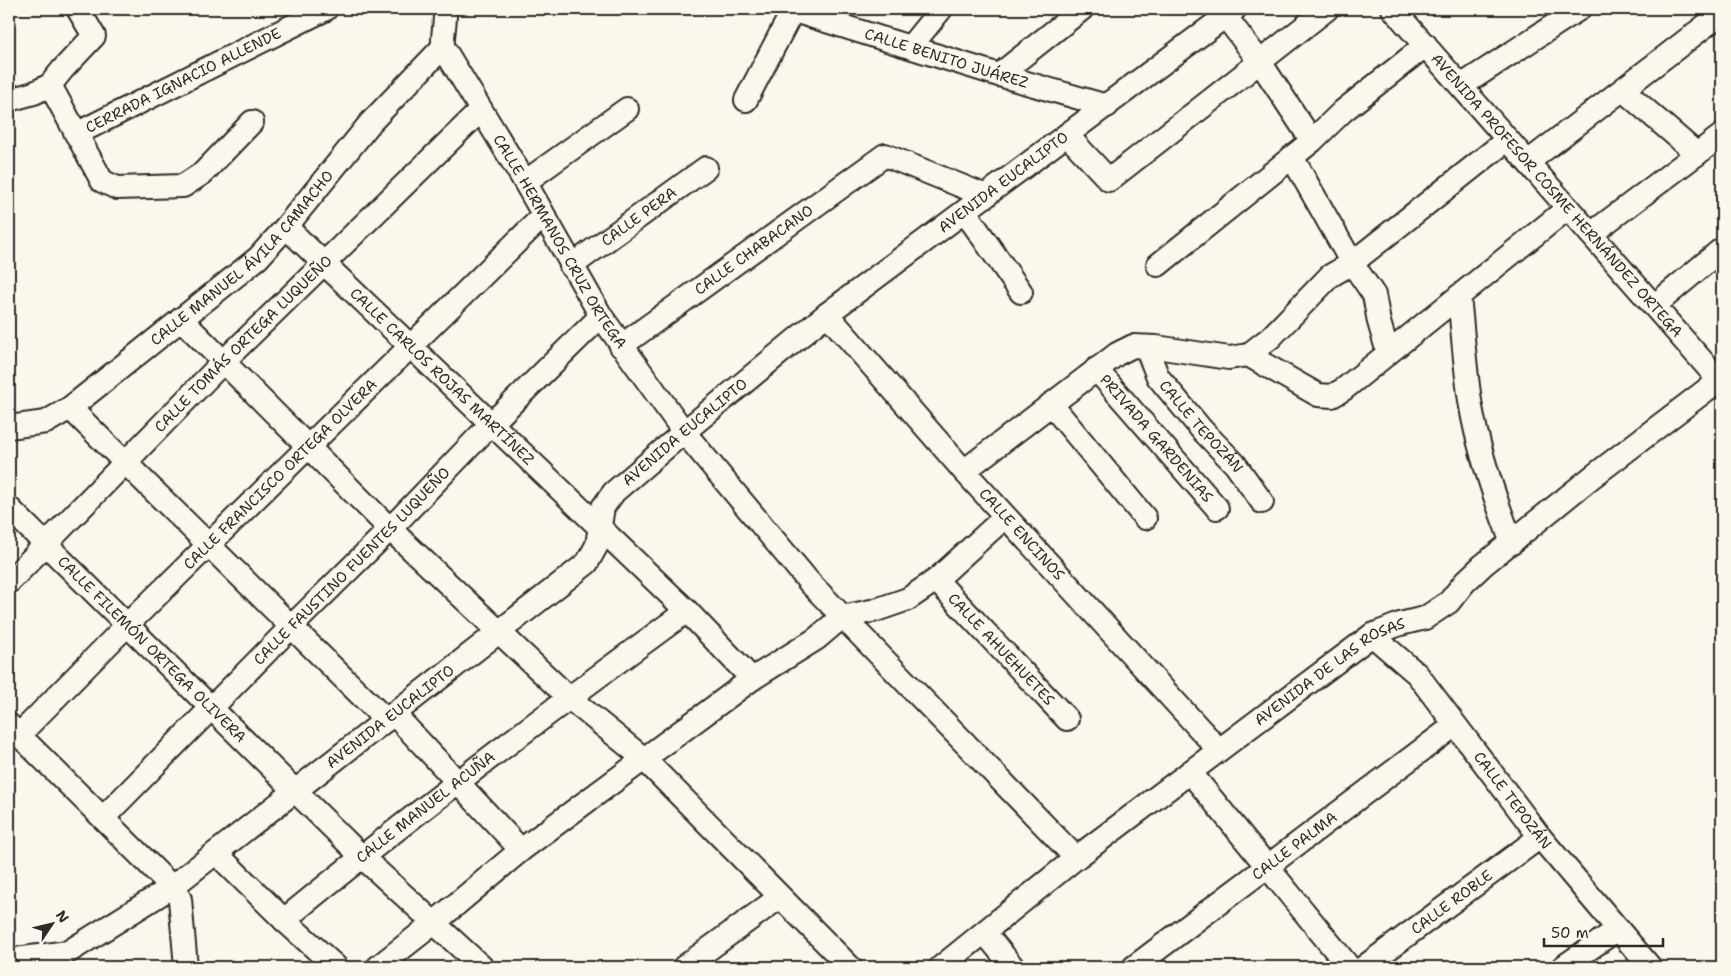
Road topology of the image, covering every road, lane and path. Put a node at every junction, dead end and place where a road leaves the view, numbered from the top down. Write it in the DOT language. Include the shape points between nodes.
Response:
graph roads {
  1 [pos="78,9"];
  2 [pos="326,9"];
  3 [pos="445,9"];
  4 [pos="942,9"];
  5 [pos="1082,9"];
  6 [pos="1327,9"];
  7 [pos="1393,9"];
  8 [pos="1578,9"];
  9 [pos="790,10"];
  10 [pos="1231,13"];
  11 [pos="1722,13"];
  12 [pos="1426,45"];
  13 [pos="912,46"];
  14 [pos="443,47"];
  15 [pos="1260,62"];
  16 [pos="999,75"];
  17 [pos="50,85"];
  18 [pos="1461,86"];
  19 [pos="1623,90"];
  20 [pos="9,100"];
  21 [pos="746,100"];
  22 [pos="1107,106"];
  23 [pos="627,109"];
  24 [pos="481,110"];
  25 [pos="252,122"];
  26 [pos="76,134"];
  27 [pos="1067,135"];
  28 [pos="1722,135"];
  29 [pos="1507,140"];
  30 [pos="1312,141"];
  31 [pos="1697,154"];
  32 [pos="1292,157"];
  33 [pos="1528,162"];
  34 [pos="706,168"];
  35 [pos="525,182"];
  36 [pos="986,196"];
  37 [pos="1568,208"];
  38 [pos="965,212"];
  39 [pos="544,216"];
  40 [pos="286,227"];
  41 [pos="1591,234"];
  42 [pos="1722,248"];
  43 [pos="324,263"];
  44 [pos="1352,263"];
  45 [pos="1158,265"];
  46 [pos="572,266"];
  47 [pos="1021,292"];
  48 [pos="1459,296"];
  49 [pos="1654,306"];
  50 [pos="827,314"];
  51 [pos="601,316"];
  52 [pos="181,319"];
  53 [pos="411,346"];
  54 [pos="621,346"];
  55 [pos="1146,347"];
  56 [pos="1388,353"];
  57 [pos="1248,355"];
  58 [pos="223,362"];
  59 [pos="1096,369"];
  60 [pos="1721,379"];
  61 [pos="1051,404"];
  62 [pos="70,408"];
  63 [pos="492,423"];
  64 [pos="9,427"];
  65 [pos="684,432"];
  66 [pos="308,446"];
  67 [pos="125,462"];
  68 [pos="964,471"];
  69 [pos="1262,502"];
  70 [pos="9,508"];
  71 [pos="1217,508"];
  72 [pos="1006,517"];
  73 [pos="1144,518"];
  74 [pos="599,526"];
  75 [pos="390,529"];
  76 [pos="1512,543"];
  77 [pos="46,544"];
  78 [pos="208,545"];
  79 [pos="936,580"];
  80 [pos="9,582"];
  81 [pos="687,611"];
  82 [pos="842,616"];
  83 [pos="128,624"];
  84 [pos="291,627"];
  85 [pos="500,632"];
  86 [pos="1372,635"];
  87 [pos="752,678"];
  88 [pos="568,697"];
  89 [pos="213,708"];
  90 [pos="390,717"];
  91 [pos="1066,719"];
  92 [pos="1455,725"];
  93 [pos="14,730"];
  94 [pos="1219,750"];
  95 [pos="643,758"];
  96 [pos="1190,772"];
  97 [pos="457,782"];
  98 [pos="296,790"];
  99 [pos="103,818"];
  100 [pos="1540,837"];
  101 [pos="521,850"];
  102 [pos="216,853"];
  103 [pos="361,856"];
  104 [pos="1076,858"];
  105 [pos="1268,865"];
  106 [pos="172,886"];
  107 [pos="780,897"];
  108 [pos="284,920"];
  109 [pos="434,923"];
  110 [pos="1618,929"];
  111 [pos="985,933"];
  112 [pos="9,960"];
  113 [pos="186,967"];
  114 [pos="336,967"];
  115 [pos="378,967"];
  116 [pos="482,967"];
  117 [pos="684,967"];
  118 [pos="850,967"];
  119 [pos="941,967"];
  120 [pos="1013,967"];
  121 [pos="1134,967"];
  122 [pos="1350,967"];
  123 [pos="1364,967"];
  124 [pos="1563,967"];
  125 [pos="1650,967"];
  1 -- 17 [label="street" via="94,36"];
  2 -- 26 [label="street, CERRADA IGNACIO ALLENDE"];
  3 -- 14 [label="street"];
  4 -- 13 [label="street"];
  5 -- 16 [label="street"];
  6 -- 15 [label="street"];
  7 -- 12 [label="street, AVENIDA PROFESOR COSME HERNÁNDEZ ORTEGA"];
  8 -- 18 [label="street"];
  9 -- 13 [label="street, CALLE BENITO JUÁREZ"];
  9 -- 21 [label="street"];
  10 -- 15 [label="street"];
  10 -- 22 [label="street, AVENIDA EUCALIPTO"];
  11 -- 19 [label="street"];
  12 -- 18 [label="street, AVENIDA PROFESOR COSME HERNÁNDEZ ORTEGA"];
  12 -- 30 [label="street" via="1343,111"];
  13 -- 16 [label="street, CALLE BENITO JUÁREZ"];
  14 -- 24 [label="street, CALLE HERMANOS CRUZ ORTEGA"];
  14 -- 40 [label="street, CALLE MANUEL ÁVILA CAMACHO" via="371,122"];
  15 -- 27 [label="street" via="1109,180"];
  15 -- 30 [label="street"];
  16 -- 22 [label="street, CALLE BENITO JUÁREZ"];
  17 -- 20 [label="street"];
  17 -- 26 [label="street, CERRADA IGNACIO ALLENDE"];
  18 -- 29 [label="street, AVENIDA PROFESOR COSME HERNÁNDEZ ORTEGA"];
  19 -- 31 [label="street"];
  19 -- 33 [label="street"];
  22 -- 27 [label="street, AVENIDA EUCALIPTO"];
  23 -- 35 [label="street"];
  24 -- 35 [label="street, CALLE HERMANOS CRUZ ORTEGA"];
  24 -- 43 [label="street, CALLE TOMÁS ORTEGA LUQUEÑO"];
  25 -- 26 [label="street" via="203,173 183,186 117,188 102,181"];
  27 -- 36 [label="street, AVENIDA EUCALIPTO"];
  28 -- 31 [label="street"];
  29 -- 33 [label="street, AVENIDA PROFESOR COSME HERNÁNDEZ ORTEGA"];
  29 -- 44 [label="street"];
  30 -- 32 [label="street"];
  31 -- 41 [label="street"];
  32 -- 44 [label="street"];
  32 -- 45 [label="street"];
  33 -- 37 [label="street, AVENIDA PROFESOR COSME HERNÁNDEZ ORTEGA"];
  34 -- 46 [label="street, CALLE PERA"];
  35 -- 39 [label="street, CALLE HERMANOS CRUZ ORTEGA"];
  36 -- 38 [label="street, AVENIDA EUCALIPTO"];
  36 -- 54 [label="street, CALLE CHABACANO" via="885,155"];
  37 -- 41 [label="street, AVENIDA PROFESOR COSME HERNÁNDEZ ORTEGA"];
  37 -- 48 [label="street"];
  38 -- 47 [label="street"];
  38 -- 50 [label="street, AVENIDA EUCALIPTO"];
  39 -- 46 [label="street, CALLE HERMANOS CRUZ ORTEGA"];
  39 -- 53 [label="street, CALLE FRANCISCO ORTEGA OLVERA"];
  40 -- 43 [label="street, CALLE CARLOS ROJAS MARTÍNEZ"];
  40 -- 52 [label="street, CALLE MANUEL ÁVILA CAMACHO" via="258,258"];
  41 -- 49 [label="street, AVENIDA PROFESOR COSME HERNÁNDEZ ORTEGA"];
  42 -- 49 [label="street"];
  43 -- 53 [label="street, CALLE CARLOS ROJAS MARTÍNEZ"];
  43 -- 58 [label="street, CALLE TOMÁS ORTEGA LUQUEÑO"];
  44 -- 56 [label="street" via="1374,295"];
  44 -- 57 [label="street" via="1330,276 1270,338"];
  46 -- 51 [label="street, CALLE HERMANOS CRUZ ORTEGA"];
  48 -- 56 [label="street"];
  48 -- 76 [label="street" via="1471,407 1483,458"];
  49 -- 60 [label="street, AVENIDA PROFESOR COSME HERNÁNDEZ ORTEGA"];
  50 -- 65 [label="street, AVENIDA EUCALIPTO"];
  50 -- 68 [label="street, CALLE ENCINOS"];
  51 -- 54 [label="street, CALLE HERMANOS CRUZ ORTEGA"];
  51 -- 63 [label="street, CALLE FAUSTINO FUENTES LUQUEÑO"];
  52 -- 58 [label="street"];
  52 -- 62 [label="street, CALLE MANUEL ÁVILA CAMACHO"];
  53 -- 63 [label="street, CALLE CARLOS ROJAS MARTÍNEZ"];
  53 -- 66 [label="street, CALLE FRANCISCO ORTEGA OLVERA"];
  54 -- 65 [label="street, CALLE HERMANOS CRUZ ORTEGA"];
  55 -- 57 [label="street" via="1229,358"];
  55 -- 59 [label="street" via="1133,346"];
  55 -- 69 [label="street, CALLE TEPOZÁN" via="1158,377 1235,464"];
  56 -- 57 [label="street" via="1332,396 1318,396"];
  58 -- 66 [label="street"];
  58 -- 67 [label="street, CALLE TOMÁS ORTEGA LUQUEÑO"];
  59 -- 61 [label="street"];
  59 -- 71 [label="street, PRIVADA GARDENIAS"];
  60 -- 76 [label="street, AVENIDA DE LAS ROSAS" via="1592,477"];
  61 -- 68 [label="street"];
  61 -- 73 [label="street"];
  62 -- 64 [label="street, CALLE MANUEL ÁVILA CAMACHO" via="46,422"];
  62 -- 67 [label="street"];
  63 -- 74 [label="street, CALLE CARLOS ROJAS MARTÍNEZ"];
  63 -- 75 [label="street, CALLE FAUSTINO FUENTES LUQUEÑO"];
  65 -- 74 [label="street, AVENIDA EUCALIPTO" via="614,492 603,507"];
  65 -- 82 [label="street, CALLE HERMANOS CRUZ ORTEGA" via="810,583"];
  66 -- 75 [label="street"];
  66 -- 78 [label="street, CALLE FRANCISCO ORTEGA OLVERA"];
  67 -- 77 [label="street, CALLE TOMÁS ORTEGA LUQUEÑO"];
  67 -- 78 [label="street"];
  68 -- 72 [label="street, CALLE ENCINOS"];
  70 -- 77 [label="street, CALLE FILEMÓN ORTEGA OLIVERA"];
  72 -- 79 [label="street"];
  72 -- 94 [label="street, CALLE ENCINOS"];
  74 -- 81 [label="street, CALLE CARLOS ROJAS MARTÍNEZ"];
  74 -- 85 [label="street, AVENIDA EUCALIPTO" via="597,545 587,564"];
  75 -- 84 [label="street, CALLE FAUSTINO FUENTES LUQUEÑO"];
  75 -- 85 [label="street"];
  76 -- 86 [label="street, AVENIDA DE LAS ROSAS" via="1465,582 1449,602 1425,618"];
  77 -- 80 [label="street, CALLE TOMÁS ORTEGA LUQUEÑO"];
  77 -- 83 [label="street, CALLE FILEMÓN ORTEGA OLIVERA"];
  78 -- 83 [label="street, CALLE FRANCISCO ORTEGA OLVERA"];
  78 -- 84 [label="street"];
  79 -- 82 [label="street" via="908,599 876,610"];
  79 -- 91 [label="street, CALLE AHUEHUETES"];
  81 -- 87 [label="street, CALLE CARLOS ROJAS MARTÍNEZ"];
  81 -- 88 [label="street, CALLE MANUEL ACUÑA"];
  82 -- 87 [label="street" via="816,639"];
  82 -- 104 [label="street, CALLE HERMANOS CRUZ ORTEGA"];
  83 -- 89 [label="street, CALLE FILEMÓN ORTEGA OLIVERA"];
  83 -- 93 [label="street, CALLE FRANCISCO ORTEGA OLVERA"];
  84 -- 89 [label="street, CALLE FAUSTINO FUENTES LUQUEÑO"];
  84 -- 90 [label="street"];
  85 -- 88 [label="street"];
  85 -- 90 [label="street, AVENIDA EUCALIPTO"];
  86 -- 92 [label="street, CALLE TEPOZÁN" via="1417,674"];
  86 -- 94 [label="street, AVENIDA DE LAS ROSAS"];
  87 -- 95 [label="street"];
  88 -- 95 [label="street"];
  88 -- 97 [label="street, CALLE MANUEL ACUÑA"];
  89 -- 98 [label="street, CALLE FILEMÓN ORTEGA OLIVERA"];
  89 -- 99 [label="street, CALLE FAUSTINO FUENTES LUQUEÑO"];
  90 -- 97 [label="street"];
  90 -- 98 [label="street, AVENIDA EUCALIPTO"];
  92 -- 100 [label="street, CALLE TEPOZÁN"];
  92 -- 105 [label="street, CALLE PALMA"];
  93 -- 99 [label="street"];
  94 -- 96 [label="street, AVENIDA DE LAS ROSAS"];
  95 -- 101 [label="street"];
  95 -- 107 [label="street"];
  96 -- 104 [label="street, AVENIDA DE LAS ROSAS"];
  96 -- 105 [label="street"];
  97 -- 101 [label="street"];
  97 -- 103 [label="street, CALLE MANUEL ACUÑA"];
  98 -- 102 [label="street, AVENIDA EUCALIPTO"];
  98 -- 103 [label="street, CALLE FILEMÓN ORTEGA OLIVERA"];
  99 -- 106 [label="street"];
  100 -- 110 [label="street, CALLE TEPOZÁN"];
  100 -- 123 [label="street, CALLE ROBLE"];
  101 -- 109 [label="street"];
  102 -- 106 [label="street, AVENIDA EUCALIPTO"];
  102 -- 108 [label="street"];
  103 -- 108 [label="street, CALLE MANUEL ACUÑA"];
  103 -- 109 [label="street, CALLE FILEMÓN ORTEGA OLIVERA"];
  104 -- 111 [label="street, AVENIDA DE LAS ROSAS"];
  105 -- 121 [label="street, CALLE PALMA"];
  105 -- 122 [label="street"];
  106 -- 112 [label="street, AVENIDA EUCALIPTO" via="68,952"];
  106 -- 113 [label="street" via="180,899"];
  107 -- 117 [label="street"];
  107 -- 118 [label="street"];
  108 -- 114 [label="street"];
  109 -- 115 [label="street"];
  109 -- 116 [label="street, CALLE FILEMÓN ORTEGA OLIVERA"];
  110 -- 124 [label="street"];
  110 -- 125 [label="street, CALLE TEPOZÁN"];
  111 -- 119 [label="street, AVENIDA DE LAS ROSAS"];
  111 -- 120 [label="street"];
}
